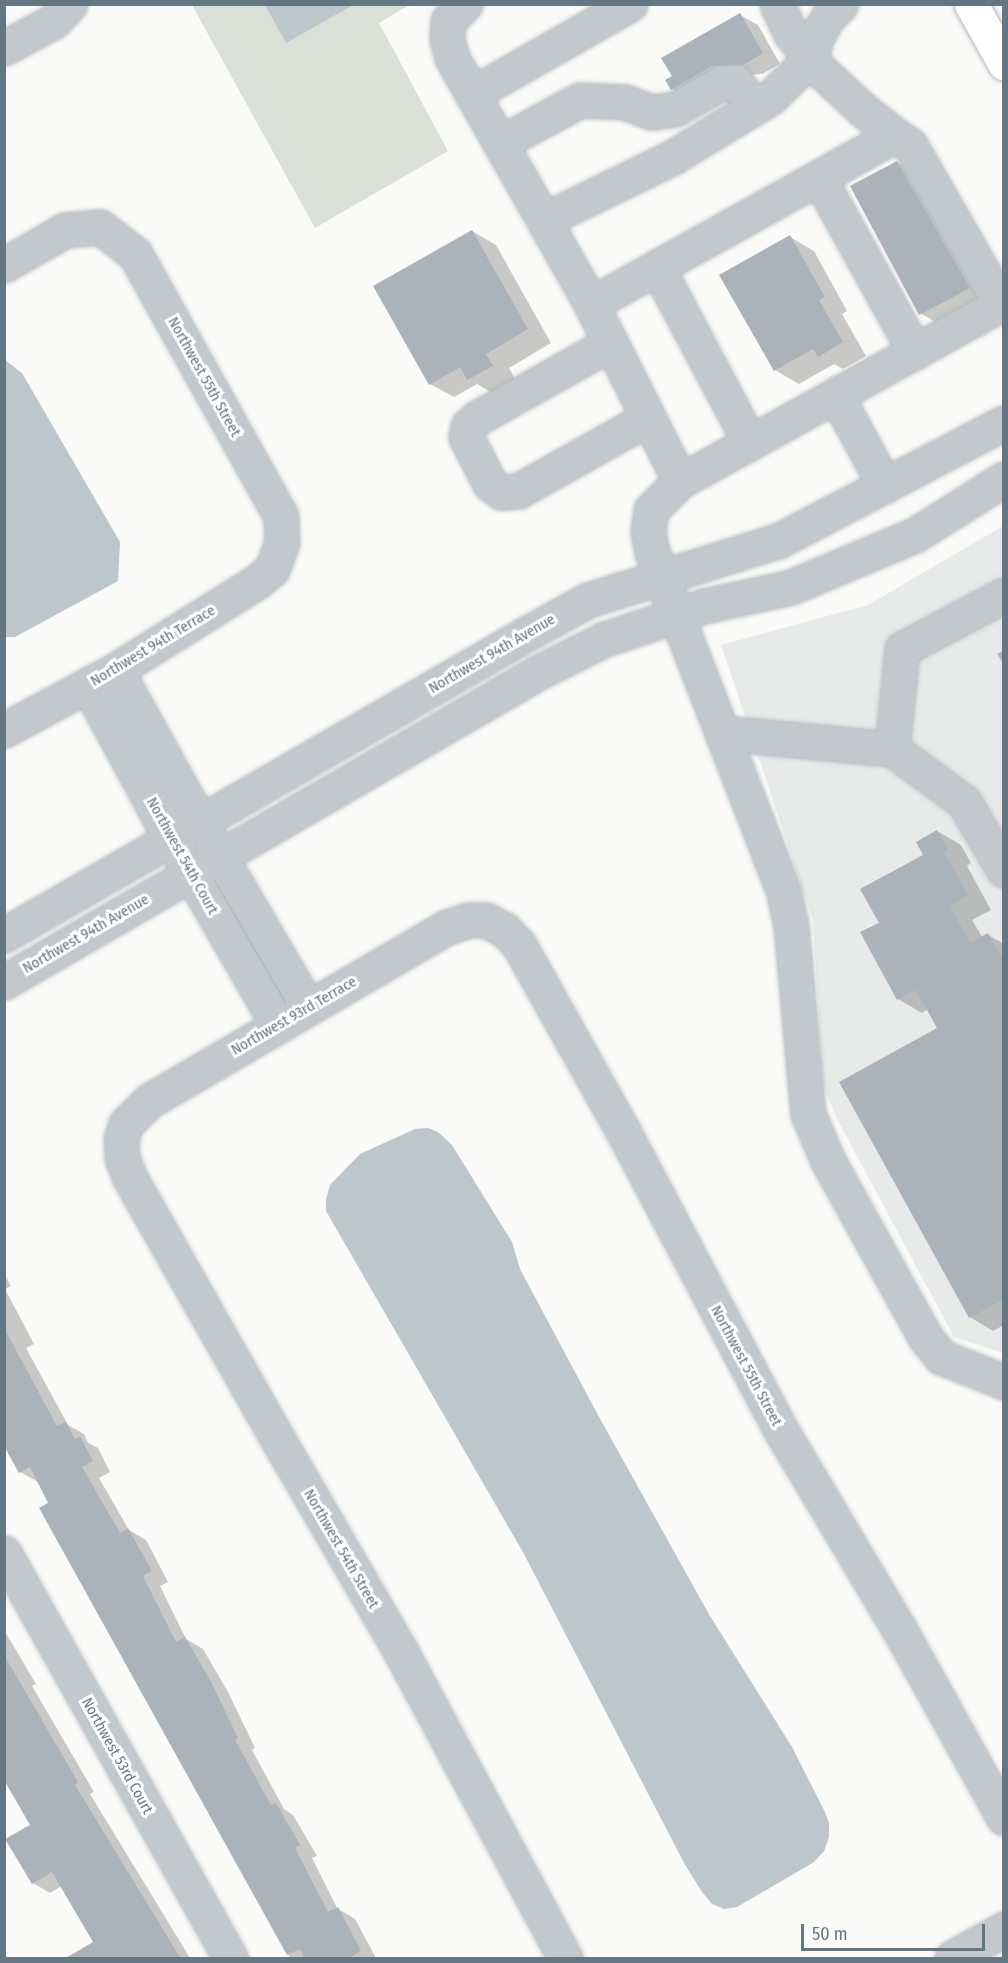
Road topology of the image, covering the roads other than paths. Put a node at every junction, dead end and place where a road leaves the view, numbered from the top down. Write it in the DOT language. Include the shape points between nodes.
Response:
graph roads {
  1 [pos="70,4"];
  2 [pos="465,4"];
  3 [pos="630,4"];
  4 [pos="777,4"];
  5 [pos="841,4"];
  6 [pos="971,4"];
  7 [pos="4,48"];
  8 [pos="810,59"];
  9 [pos="1004,63"];
  10 [pos="472,94"];
  11 [pos="754,107"];
  12 [pos="651,112"];
  13 [pos="895,135"];
  14 [pos="500,143"];
  15 [pos="673,157"];
  16 [pos="819,178"];
  17 [pos="544,220"];
  18 [pos="4,265"];
  19 [pos="657,267"];
  20 [pos="591,304"];
  21 [pos="609,344"];
  22 [pos="915,352"];
  23 [pos="836,395"];
  24 [pos="648,418"];
  25 [pos="1004,423"];
  26 [pos="750,443"];
  27 [pos="1004,479"];
  28 [pos="680,481"];
  29 [pos="885,486"];
  30 [pos="282,542"];
  31 [pos="662,577"];
  32 [pos="1004,595"];
  33 [pos="678,616"];
  34 [pos="102,678"];
  35 [pos="4,730"];
  36 [pos="723,733"];
  37 [pos="892,749"];
  38 [pos="200,822"];
  39 [pos="171,839"];
  40 [pos="220,856"];
  41 [pos="1004,870"];
  42 [pos="191,874"];
  43 [pos="486,920"];
  44 [pos="4,935"];
  45 [pos="4,982"];
  46 [pos="308,1007"];
  47 [pos="278,1025"];
  48 [pos="121,1139"];
  49 [pos="1004,1382"];
  50 [pos="4,1553"];
  51 [pos="1004,1818"];
  52 [pos="1004,1929"];
  53 [pos="230,1959"];
  54 [pos="565,1959"];
  55 [pos="952,1959"];
  1 -- 7 [label="street" via="54,21"];
  2 -- 10 [label="street" via="448,21 447,40 452,58"];
  3 -- 10 [label="street"];
  4 -- 8 [label="street" via="791,34"];
  5 -- 8 [label="street" via="817,36"];
  6 -- 9 [label="highway"];
  8 -- 11 [label="street" via="770,98"];
  8 -- 13 [label="street"];
  10 -- 14 [label="street"];
  11 -- 12 [label="street" via="735,82 721,83 675,109"];
  11 -- 15 [label="street"];
  12 -- 14 [label="street" via="625,102 580,100"];
  12 -- 15 [label="street"];
  13 -- 16 [label="street"];
  13 -- 22 [label="street" via="910,145 992,288 994,300 990,310"];
  14 -- 17 [label="street"];
  15 -- 17 [label="street"];
  16 -- 19 [label="street"];
  16 -- 22 [label="street"];
  17 -- 20 [label="street"];
  18 -- 30 [label="street, Northwest 55th Street" via="65,230 100,227 135,254 281,516"];
  19 -- 20 [label="street"];
  19 -- 26 [label="street"];
  20 -- 21 [label="street"];
  21 -- 24 [label="street"];
  21 -- 24 [label="street" via="468,426 466,437 490,484 501,492 518,491"];
  22 -- 23 [label="street"];
  23 -- 26 [label="street"];
  23 -- 29 [label="street"];
  24 -- 28 [label="street"];
  25 -- 29 [label="street, Northwest 94th Avenue"];
  26 -- 28 [label="street"];
  27 -- 33 [label="street, Northwest 94th Avenue" via="915,536 791,587"];
  28 -- 31 [label="street" via="651,510 648,532"];
  29 -- 31 [label="street, Northwest 94th Avenue" via="778,541"];
  30 -- 34 [label="street, Northwest 94th Terrace" via="272,569 258,581"];
  31 -- 33 [label="street"];
  31 -- 38 [label="street, Northwest 94th Avenue" via="588,600"];
  32 -- 37 [label="street" via="902,649"];
  33 -- 36 [label="street"];
  33 -- 40 [label="street, Northwest 94th Avenue" via="604,639 538,672"];
  34 -- 35 [label="street, Northwest 94th Terrace"];
  34 -- 38 [label="street"];
  34 -- 39 [label="street, Northwest 54th Court"];
  36 -- 37 [label="street"];
  36 -- 49 [label="street" via="784,893 808,1114 828,1161 926,1337 941,1357"];
  37 -- 41 [label="street" via="964,802"];
  38 -- 39 [label="street, Northwest 94th Avenue"];
  38 -- 40 [label="street"];
  39 -- 42 [label="street, Northwest 54th Court"];
  39 -- 44 [label="street, Northwest 94th Avenue"];
  40 -- 42 [label="street, Northwest 94th Avenue"];
  40 -- 46 [label="street"];
  42 -- 45 [label="street, Northwest 94th Avenue"];
  42 -- 47 [label="street, Northwest 54th Court"];
  43 -- 46 [label="street, Northwest 93rd Terrace" via="468,920 447,927"];
  43 -- 51 [label="street, Northwest 55th Street" via="505,930 519,945 623,1131 782,1432 898,1627"];
  46 -- 47 [label="street, Northwest 93rd Terrace"];
  47 -- 48 [label="street, Northwest 93rd Terrace" via="149,1101 126,1124"];
  48 -- 54 [label="street, Northwest 54th Street" via="122,1158 129,1176 401,1652"];
  50 -- 53 [label="street, Northwest 53rd Court"];
  52 -- 55 [label="street"];
}
